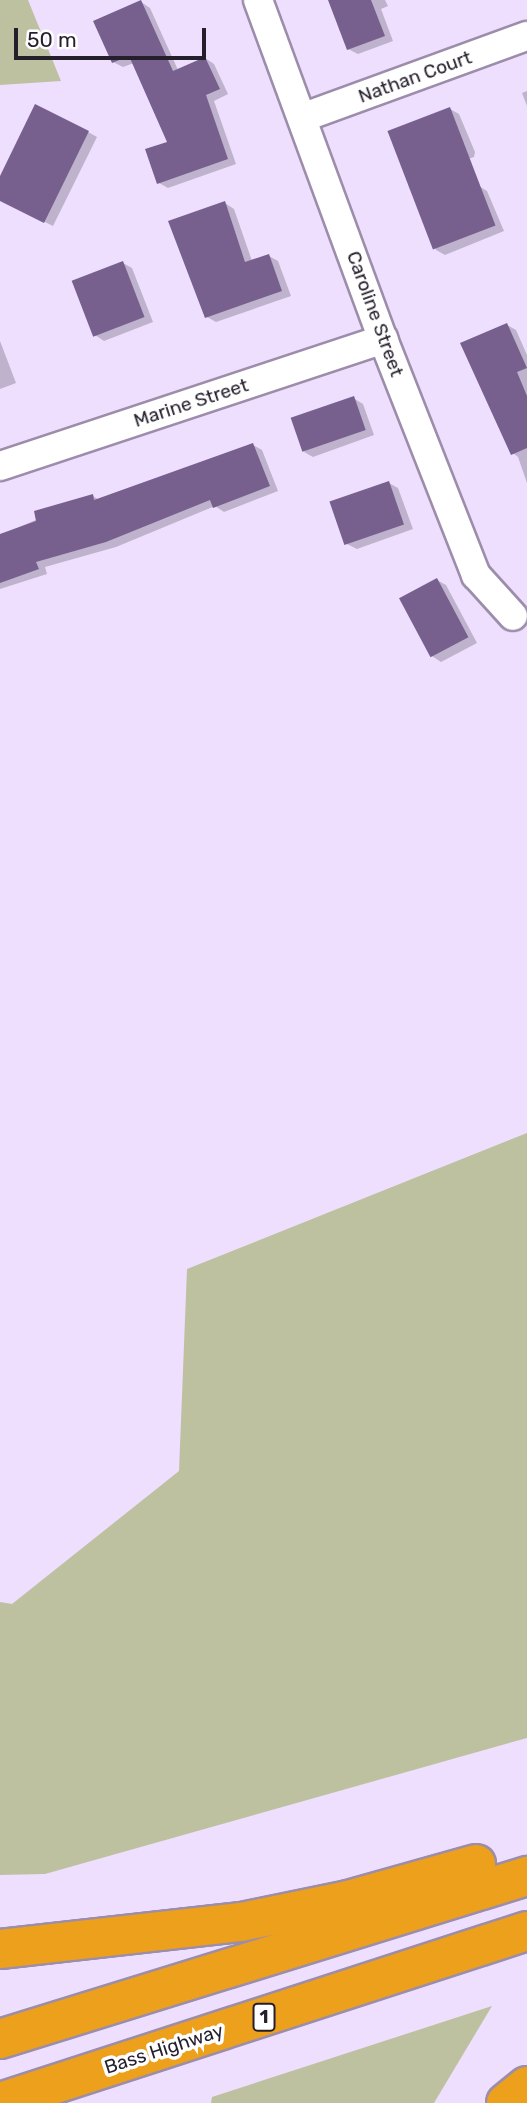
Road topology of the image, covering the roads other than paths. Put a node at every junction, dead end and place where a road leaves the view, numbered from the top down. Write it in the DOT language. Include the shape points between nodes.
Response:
graph roads {
  1 [pos="258,0"];
  2 [pos="527,36"];
  3 [pos="304,117"];
  4 [pos="383,340"];
  5 [pos="0,466"];
  6 [pos="513,616"];
  7 [pos="527,1850"];
  8 [pos="527,1876"];
  9 [pos="527,1931"];
  10 [pos="0,1949"];
  11 [pos="0,2039"];
  12 [pos="527,2086"];
  13 [pos="0,2102"];
  14 [pos="506,2103"];
  1 -- 3 [label="street, Caroline Street"];
  2 -- 3 [label="street, Nathan Court"];
  3 -- 4 [label="street, Caroline Street"];
  4 -- 5 [label="street, Marine Street"];
  4 -- 6 [label="street, Caroline Street" via="476,575"];
  7 -- 10 [label="highway" via="348,1899 241,1922"];
  8 -- 11 [label="highway"];
  9 -- 13 [label="highway, Bass Highway / 1"];
  12 -- 14 [label="highway"];
}
